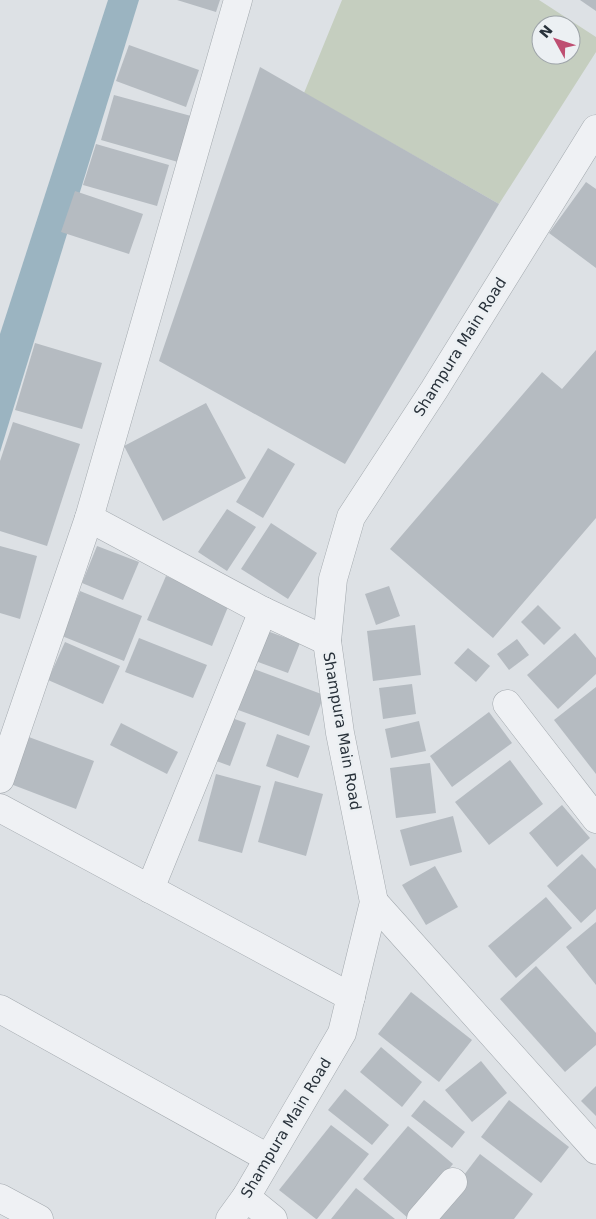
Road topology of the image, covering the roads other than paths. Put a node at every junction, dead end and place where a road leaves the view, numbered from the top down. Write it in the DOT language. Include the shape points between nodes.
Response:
graph roads {
  1 [pos="238,0"];
  2 [pos="596,130"];
  3 [pos="89,518"];
  4 [pos="263,611"];
  5 [pos="327,640"];
  6 [pos="507,704"];
  7 [pos="0,779"];
  8 [pos="0,808"];
  9 [pos="596,819"];
  10 [pos="150,889"];
  11 [pos="374,902"];
  12 [pos="351,997"];
  13 [pos="0,1009"];
  14 [pos="596,1150"];
  15 [pos="268,1158"];
  16 [pos="454,1182"];
  17 [pos="246,1197"];
  18 [pos="0,1198"];
  19 [pos="40,1219"];
  20 [pos="230,1219"];
  21 [pos="274,1219"];
  22 [pos="421,1219"];
  1 -- 3 [label="street"];
  2 -- 5 [label="street, Shampura Main Road" via="351,517 333,579"];
  3 -- 4 [label="street"];
  3 -- 7 [label="street"];
  4 -- 5 [label="street"];
  4 -- 10 [label="street"];
  5 -- 11 [label="street, Shampura Main Road" via="340,733"];
  6 -- 9 [label="street"];
  8 -- 10 [label="street"];
  10 -- 12 [label="street"];
  11 -- 12 [label="street, Shampura Main Road"];
  11 -- 14 [label="street"];
  12 -- 15 [label="street, Shampura Main Road" via="342,1033"];
  13 -- 15 [label="street"];
  15 -- 17 [label="street, Shampura Main Road"];
  16 -- 22 [label="street"];
  17 -- 20 [label="street, Shampura Main Road"];
  17 -- 21 [label="street"];
  18 -- 19 [label="street"];
}
